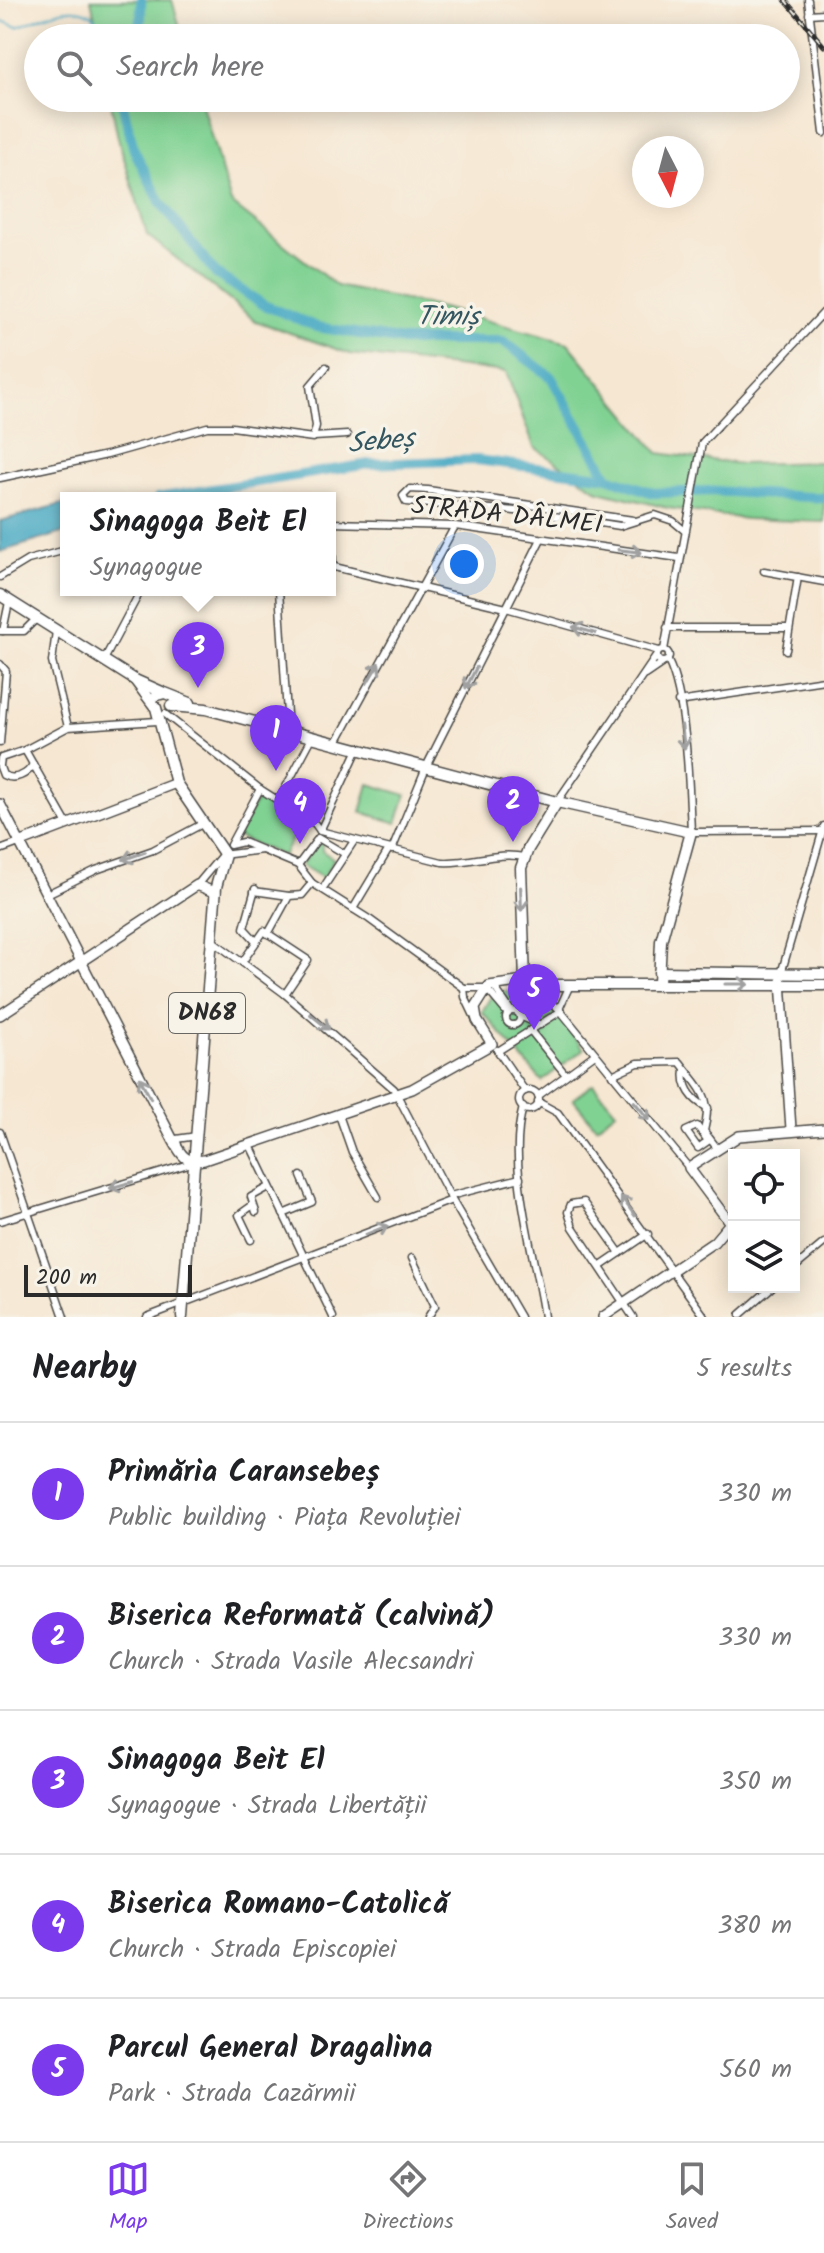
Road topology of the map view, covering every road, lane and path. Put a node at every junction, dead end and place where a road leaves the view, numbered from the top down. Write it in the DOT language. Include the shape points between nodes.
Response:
graph roads {
  1 [pos="808,0"];
  2 [pos="824,13"];
  3 [pos="809,14"];
  4 [pos="824,133"];
  5 [pos="824,312"];
  6 [pos="326,367"];
  7 [pos="347,435"];
  8 [pos="314,437"];
  9 [pos="0,478"];
  10 [pos="633,520"];
  11 [pos="336,523"];
  12 [pos="455,526"];
  13 [pos="684,536"];
  14 [pos="541,539"];
  15 [pos="60,552"];
  16 [pos="679,558"];
  17 [pos="336,567"];
  18 [pos="764,571"];
  19 [pos="0,577"];
  20 [pos="798,577"];
  21 [pos="824,582"];
  22 [pos="423,589"];
  23 [pos="138,596"];
  24 [pos="279,596"];
  25 [pos="4,599"];
  26 [pos="506,608"];
  27 [pos="35,620"];
  28 [pos="667,628"];
  29 [pos="788,628"];
  30 [pos="2,631"];
  31 [pos="56,631"];
  32 [pos="786,650"];
  33 [pos="660,652"];
  34 [pos="104,660"];
  35 [pos="666,662"];
  36 [pos="0,664"];
  37 [pos="638,679"];
  38 [pos="824,680"];
  39 [pos="678,702"];
  40 [pos="162,708"];
  41 [pos="68,727"];
  42 [pos="288,730"];
  43 [pos="313,736"];
  44 [pos="337,742"];
  45 [pos="0,743"];
  46 [pos="359,747"];
  47 [pos="25,750"];
  48 [pos="33,764"];
  49 [pos="427,765"];
  50 [pos="1,766"];
  51 [pos="176,783"];
  52 [pos="260,789"];
  53 [pos="279,800"];
  54 [pos="557,802"];
  55 [pos="0,804"];
  56 [pos="204,823"];
  57 [pos="67,824"];
  58 [pos="823,829"];
  59 [pos="691,832"];
  60 [pos="318,837"];
  61 [pos="354,841"];
  62 [pos="19,843"];
  63 [pos="390,849"];
  64 [pos="0,850"];
  65 [pos="227,850"];
  66 [pos="262,850"];
  67 [pos="345,854"];
  68 [pos="524,857"];
  69 [pos="298,865"];
  70 [pos="312,883"];
  71 [pos="197,885"];
  72 [pos="325,885"];
  73 [pos="216,893"];
  74 [pos="45,895"];
  75 [pos="289,896"];
  76 [pos="353,909"];
  77 [pos="266,932"];
  78 [pos="213,941"];
  79 [pos="256,941"];
  80 [pos="243,961"];
  81 [pos="79,963"];
  82 [pos="824,974"];
  83 [pos="659,978"];
  84 [pos="781,979"];
  85 [pos="525,981"];
  86 [pos="570,985"];
  87 [pos="824,985"];
  88 [pos="490,987"];
  89 [pos="464,988"];
  90 [pos="285,994"];
  91 [pos="560,1010"];
  92 [pos="509,1013"];
  93 [pos="0,1015"];
  94 [pos="520,1016"];
  95 [pos="477,1020"];
  96 [pos="515,1024"];
  97 [pos="540,1025"];
  98 [pos="530,1030"];
  99 [pos="517,1036"];
  100 [pos="495,1047"];
  101 [pos="595,1054"];
  102 [pos="566,1075"];
  103 [pos="612,1075"];
  104 [pos="525,1091"];
  105 [pos="398,1095"];
  106 [pos="538,1099"];
  107 [pos="523,1107"];
  108 [pos="339,1115"];
  109 [pos="791,1129"];
  110 [pos="824,1129"];
  111 [pos="0,1132"];
  112 [pos="195,1136"];
  113 [pos="174,1140"];
  114 [pos="250,1145"];
  115 [pos="717,1148"];
  116 [pos="195,1162"];
  117 [pos="689,1168"];
  118 [pos="301,1176"];
  119 [pos="520,1178"];
  120 [pos="269,1187"];
  121 [pos="378,1197"];
  122 [pos="451,1198"];
  123 [pos="29,1213"];
  124 [pos="283,1214"];
  125 [pos="0,1221"];
  126 [pos="729,1221"];
  127 [pos="728,1229"];
  128 [pos="648,1234"];
  129 [pos="251,1240"];
  130 [pos="824,1243"];
  131 [pos="620,1253"];
  132 [pos="304,1258"];
  133 [pos="412,1258"];
  134 [pos="800,1263"];
  135 [pos="601,1266"];
  136 [pos="673,1270"];
  137 [pos="765,1293"];
  138 [pos="625,1302"];
  139 [pos="183,1303"];
  140 [pos="740,1315"];
  141 [pos="64,1317"];
  142 [pos="147,1317"];
  143 [pos="182,1317"];
  144 [pos="333,1317"];
  145 [pos="428,1317"];
  146 [pos="520,1317"];
  147 [pos="544,1317"];
  148 [pos="603,1317"];
  149 [pos="633,1317"];
  150 [pos="705,1317"];
  1 -- 3 [label="street"];
  2 -- 3 [label="street"];
  3 -- 4 [label="street"];
  5 -- 13 [label="street" via="702,443"];
  6 -- 8 [label="street" via="310,386"];
  7 -- 8 [label="street"];
  8 -- 9 [label="street" via="207,427"];
  10 -- 10 [label="street" via="620,526 406,502 403,496 410,489 428,490"];
  10 -- 13 [label="street" via="655,515 673,521"];
  11 -- 12 [label="street, STRADA DÂLMEI"];
  12 -- 14 [label="street, STRADA DÂLMEI"];
  12 -- 22 [label="street"];
  13 -- 16 [label="street"];
  14 -- 16 [label="street, STRADA DÂLMEI, one-way"];
  14 -- 26 [label="street"];
  15 -- 19 [label="street" via="28,560"];
  16 -- 28 [label="street"];
  17 -- 22 [label="street"];
  18 -- 20 [label="street"];
  20 -- 21 [label="street"];
  20 -- 29 [label="street"];
  22 -- 26 [label="street"];
  44 -- 22 [label="street, one-way"];
  23 -- 34 [label="street"];
  24 -- 42 [label="street"];
  25 -- 27 [label="main road"];
  25 -- 30 [label="street"];
  33 -- 26 [label="street, one-way"];
  26 -- 49 [label="street, one-way"];
  27 -- 30 [label="street" via="24,631"];
  27 -- 31 [label="main road"];
  28 -- 29 [label="street"];
  28 -- 33 [label="street"];
  29 -- 32 [label="street"];
  31 -- 34 [label="main road"];
  31 -- 41 [label="street" via="52,662"];
  33 -- 35 [label="street"];
  33 -- 35 [label="street" via="669,653"];
  33 -- 37 [label="street"];
  34 -- 40 [label="main road" via="135,680"];
  35 -- 37 [label="street"];
  35 -- 39 [label="street"];
  36 -- 45 [label="street" via="6,671"];
  37 -- 54 [label="street"];
  38 -- 39 [label="street"];
  39 -- 59 [label="street, one-way"];
  40 -- 41 [label="street"];
  40 -- 42 [label="main road" via="199,707"];
  40 -- 51 [label="main road"];
  40 -- 52 [label="street"];
  41 -- 47 [label="street"];
  42 -- 43 [label="main road"];
  43 -- 44 [label="main road"];
  43 -- 53 [label="street"];
  44 -- 46 [label="main road"];
  46 -- 49 [label="main road"];
  46 -- 60 [label="street"];
  47 -- 48 [label="street"];
  47 -- 50 [label="street"];
  48 -- 50 [label="street" via="16,777"];
  48 -- 57 [label="street"];
  49 -- 54 [label="main road"];
  49 -- 63 [label="street"];
  51 -- 56 [label="main road"];
  51 -- 57 [label="street"];
  52 -- 53 [label="street"];
  52 -- 65 [label="street"];
  53 -- 60 [label="street" via="315,824"];
  54 -- 59 [label="main road"];
  54 -- 68 [label="main road"];
  55 -- 62 [label="street"];
  56 -- 65 [label="main road"];
  56 -- 74 [label="street, one-way"];
  57 -- 62 [label="street"];
  58 -- 59 [label="street"];
  58 -- 84 [label="street"];
  59 -- 83 [label="main road" via="661,941"];
  60 -- 61 [label="street"];
  60 -- 67 [label="street"];
  60 -- 69 [label="street"];
  61 -- 63 [label="street"];
  61 -- 67 [label="street"];
  62 -- 64 [label="street"];
  62 -- 74 [label="street"];
  63 -- 68 [label="street" via="454,863 499,855"];
  63 -- 76 [label="street"];
  65 -- 66 [label="street"];
  65 -- 66 [label="street" via="243,842"];
  65 -- 71 [label="street"];
  65 -- 73 [label="main road, DN68"];
  66 -- 69 [label="street"];
  67 -- 72 [label="street"];
  68 -- 85 [label="main road, one-way" via="520,884"];
  69 -- 70 [label="street"];
  70 -- 75 [label="street" via="302,895"];
  70 -- 76 [label="street"];
  71 -- 73 [label="street"];
  71 -- 81 [label="street"];
  73 -- 78 [label="main road, DN68"];
  74 -- 81 [label="street"];
  75 -- 77 [label="street"];
  75 -- 79 [label="street" via="255,890 244,928"];
  76 -- 89 [label="street"];
  77 -- 79 [label="street"];
  77 -- 90 [label="street" via="308,960"];
  78 -- 80 [label="street"];
  78 -- 112 [label="main road, DN68"];
  79 -- 80 [label="street"];
  80 -- 90 [label="street"];
  81 -- 93 [label="street"];
  113 -- 81 [label="street, one-way"];
  82 -- 84 [label="main road"];
  83 -- 84 [label="main road"];
  83 -- 86 [label="main road"];
  84 -- 87 [label="main road"];
  84 -- 109 [label="street"];
  85 -- 86 [label="main road"];
  85 -- 88 [label="street"];
  85 -- 91 [label="street"];
  86 -- 91 [label="street"];
  88 -- 89 [label="street"];
  88 -- 92 [label="street"];
  88 -- 95 [label="street" via="475,1008"];
  89 -- 95 [label="street"];
  90 -- 105 [label="street, one-way"];
  91 -- 97 [label="street"];
  91 -- 101 [label="street"];
  92 -- 94 [label="street"];
  92 -- 96 [label="street" via="508,1022"];
  94 -- 96 [label="street"];
  94 -- 97 [label="street"];
  95 -- 100 [label="street"];
  96 -- 99 [label="street"];
  97 -- 98 [label="street"];
  98 -- 99 [label="street"];
  98 -- 102 [label="street"];
  99 -- 100 [label="street"];
  100 -- 104 [label="street"];
  100 -- 105 [label="street"];
  101 -- 102 [label="street"];
  101 -- 103 [label="street"];
  102 -- 106 [label="street"];
  103 -- 115 [label="street" via="629,1065 680,1062 708,1098 709,1123 704,1131"];
  103 -- 117 [label="street, one-way"];
  104 -- 106 [label="street"];
  104 -- 107 [label="street" via="520,1097"];
  105 -- 108 [label="street"];
  105 -- 122 [label="street"];
  106 -- 107 [label="street" via="532,1109"];
  128 -- 106 [label="street, one-way" via="558,1113"];
  107 -- 119 [label="street" via="517,1126"];
  108 -- 114 [label="street"];
  108 -- 121 [label="street" via="352,1152"];
  109 -- 110 [label="street"];
  109 -- 115 [label="street" via="739,1136"];
  111 -- 123 [label="street"];
  112 -- 113 [label="street"];
  112 -- 113 [label="street" via="189,1155"];
  112 -- 116 [label="main road, DN68"];
  113 -- 116 [label="street" via="182,1156"];
  114 -- 116 [label="street"];
  114 -- 120 [label="street"];
  115 -- 117 [label="street"];
  116 -- 123 [label="street, one-way"];
  116 -- 139 [label="main road, DN68"];
  117 -- 126 [label="street"];
  118 -- 124 [label="street" via="312,1202"];
  119 -- 122 [label="street"];
  119 -- 147 [label="street"];
  120 -- 124 [label="street"];
  120 -- 129 [label="street" via="251,1197 255,1208 239,1215"];
  132 -- 122 [label="street, one-way"];
  122 -- 146 [label="street"];
  123 -- 125 [label="street"];
  123 -- 141 [label="street"];
  124 -- 132 [label="street"];
  127 -- 136 [label="street"];
  128 -- 131 [label="street"];
  128 -- 136 [label="street"];
  130 -- 134 [label="street"];
  131 -- 135 [label="street"];
  131 -- 135 [label="street" via="584,1202 571,1204 573,1227"];
  132 -- 139 [label="street"];
  132 -- 144 [label="street"];
  133 -- 145 [label="street" via="435,1306"];
  135 -- 138 [label="street"];
  136 -- 138 [label="street"];
  136 -- 150 [label="street"];
  137 -- 140 [label="street"];
  138 -- 148 [label="street"];
  138 -- 149 [label="street"];
  139 -- 142 [label="street"];
  139 -- 143 [label="main road, DN68"];
}
